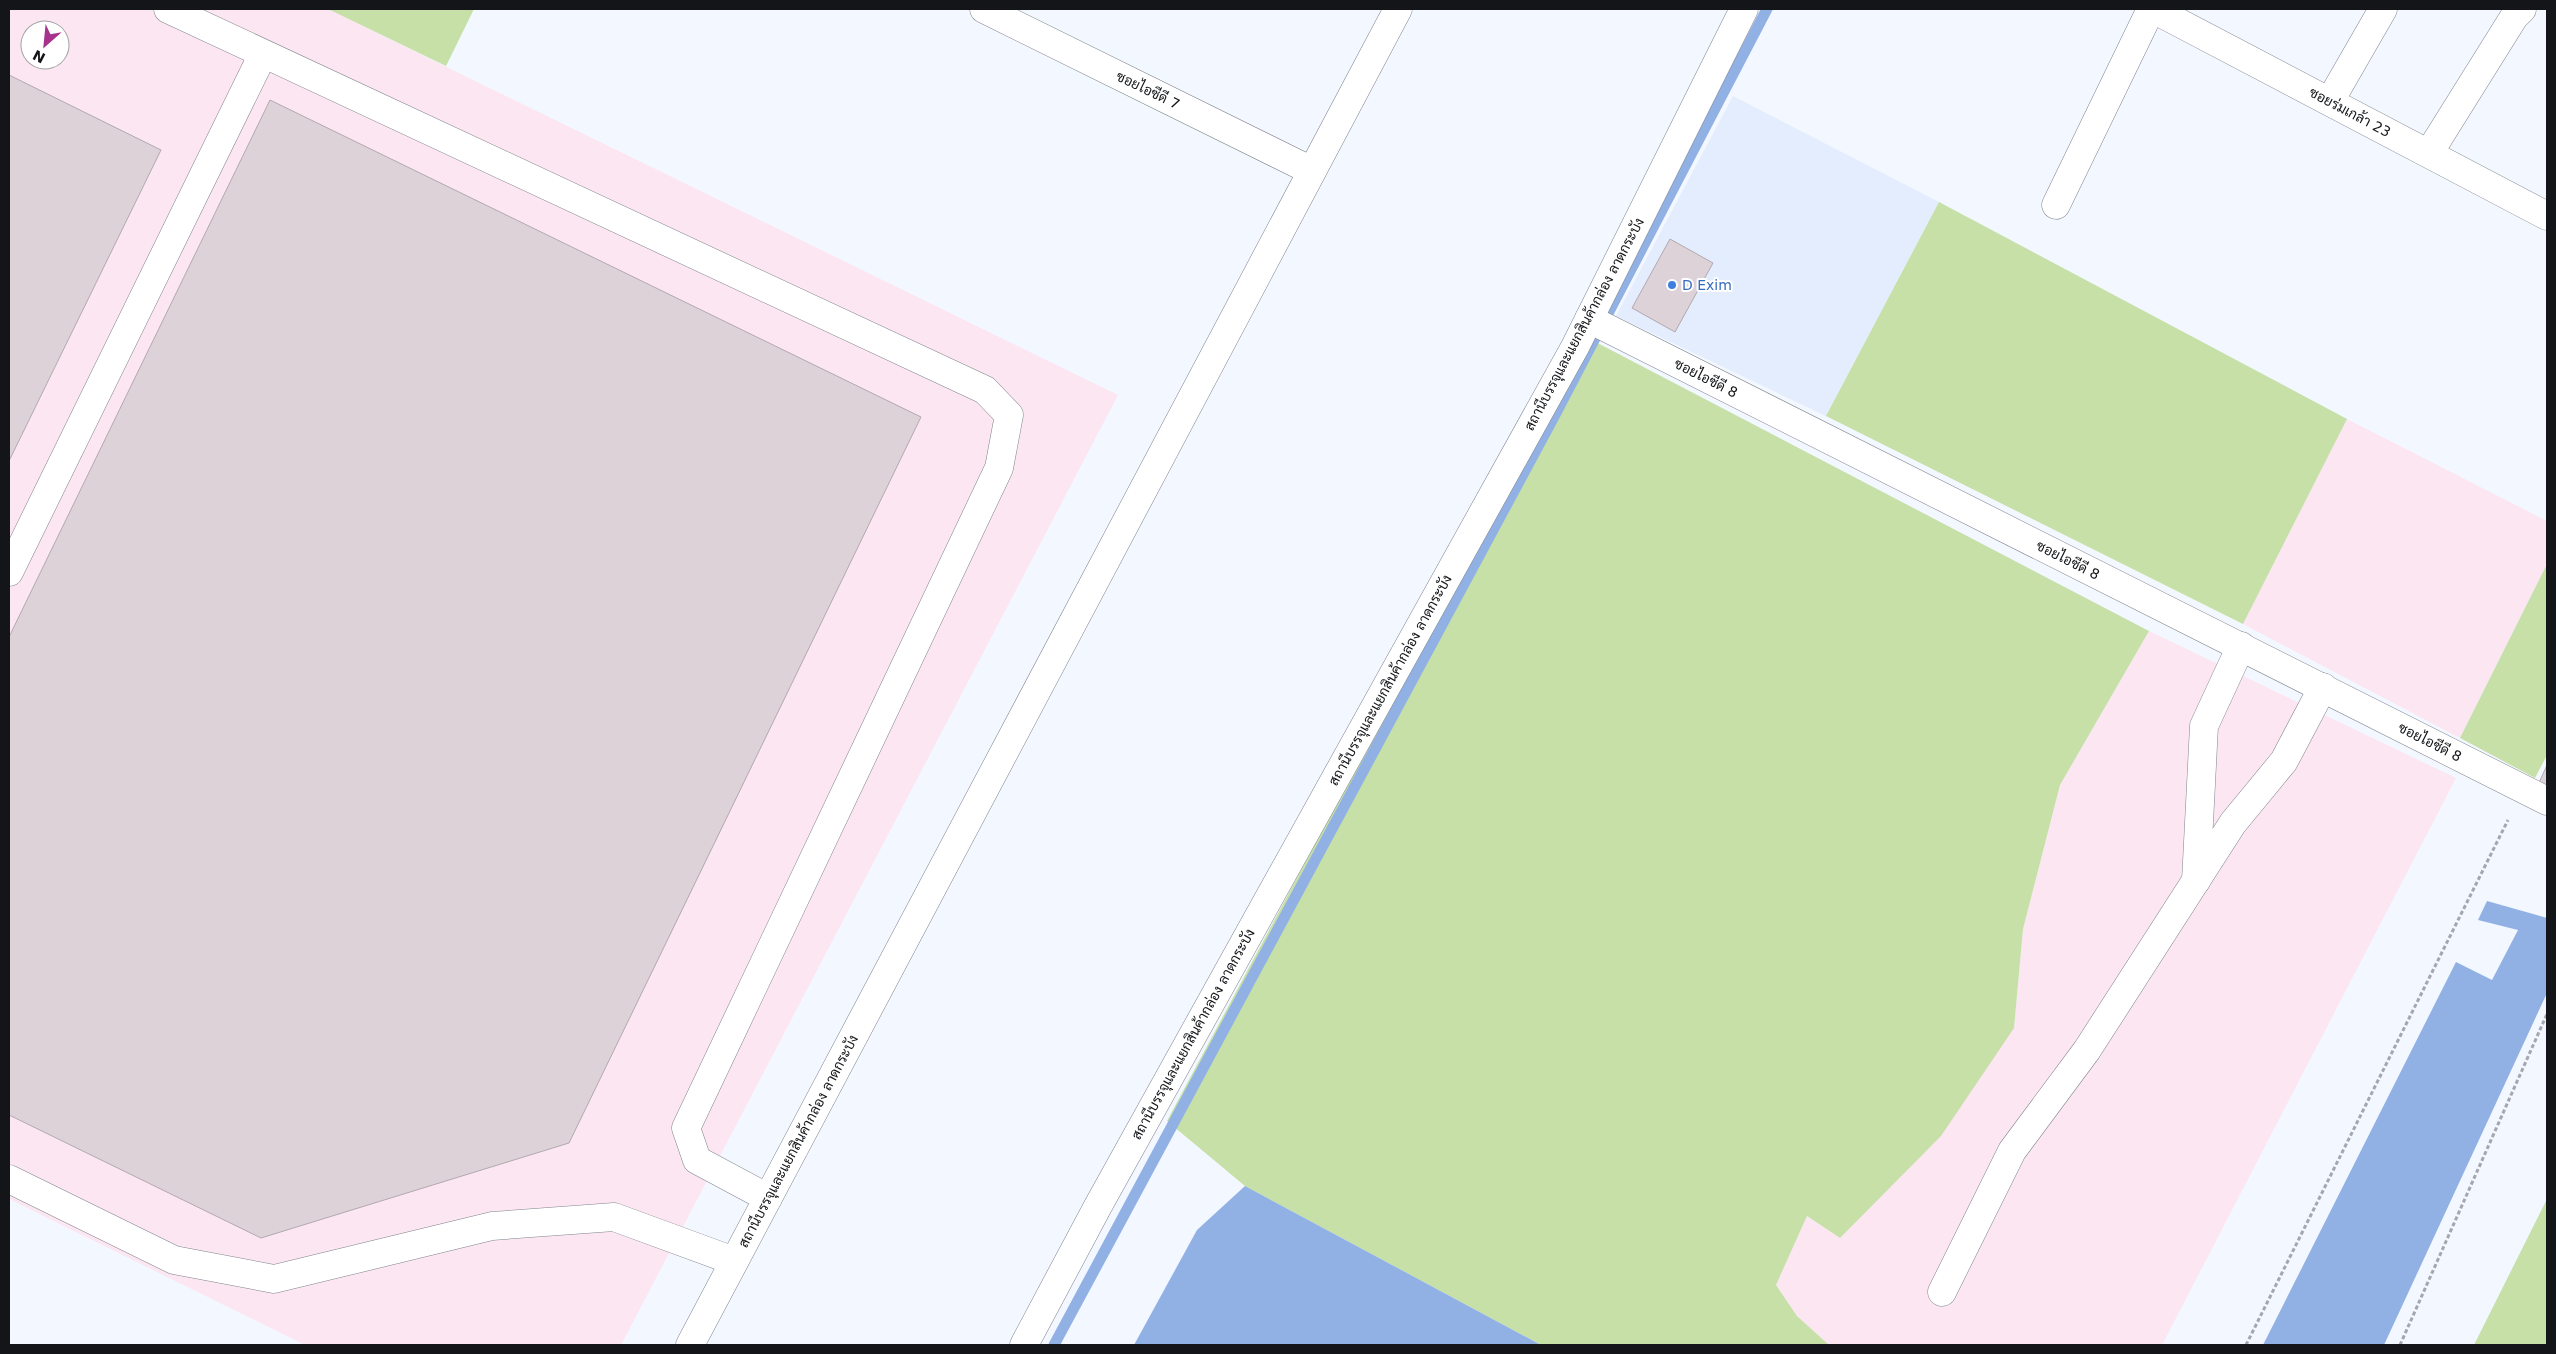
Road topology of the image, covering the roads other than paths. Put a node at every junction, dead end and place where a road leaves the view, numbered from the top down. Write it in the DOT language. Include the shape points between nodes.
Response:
graph roads {
  1 [pos="168,9"];
  2 [pos="984,9"];
  3 [pos="1398,9"];
  4 [pos="1744,9"];
  5 [pos="2152,9"];
  6 [pos="2383,9"];
  7 [pos="2522,9"];
  8 [pos="263,54"];
  9 [pos="2330,102"];
  10 [pos="2429,153"];
  11 [pos="1312,171"];
  12 [pos="2056,205"];
  13 [pos="2547,216"];
  14 [pos="1590,320"];
  15 [pos="9,572"];
  16 [pos="2241,646"];
  17 [pos="2323,687"];
  18 [pos="2536,795"];
  19 [pos="2196,882"];
  20 [pos="9,1179"];
  21 [pos="768,1198"];
  22 [pos="734,1261"];
  23 [pos="1942,1292"];
  24 [pos="690,1345"];
  25 [pos="1024,1345"];
  1 -- 8 [label="street"];
  2 -- 11 [label="street, ซอยไอซีดี 7"];
  3 -- 11 [label="street, สถานีบรรจุและแยกสินค้ากล่อง ลาดกระบัง"];
  4 -- 14 [label="street, สถานีบรรจุและแยกสินค้ากล่อง ลาดกระบัง"];
  5 -- 9 [label="street, ซอยร่มเกล้า 23"];
  5 -- 12 [label="street"];
  6 -- 9 [label="street"];
  7 -- 10 [label="street"];
  8 -- 15 [label="street"];
  8 -- 21 [label="street" via="985,390 1009,416 999,468 686,1128 697,1160"];
  9 -- 10 [label="street, ซอยร่มเกล้า 23"];
  10 -- 13 [label="street, ซอยร่มเกล้า 23"];
  11 -- 21 [label="street, สถานีบรรจุและแยกสินค้ากล่อง ลาดกระบัง"];
  14 -- 16 [label="street, ซอยไอซีดี 8"];
  14 -- 25 [label="street, สถานีบรรจุและแยกสินค้ากล่อง ลาดกระบัง"];
  16 -- 17 [label="street, ซอยไอซีดี 8"];
  16 -- 19 [label="street" via="2204,726"];
  17 -- 18 [label="street, ซอยไอซีดี 8"];
  17 -- 19 [label="street" via="2284,761 2234,823"];
  19 -- 23 [label="street" via="2087,1050 2012,1152"];
  20 -- 22 [label="street" via="174,1260 274,1279 492,1226 614,1217"];
  21 -- 22 [label="street, สถานีบรรจุและแยกสินค้ากล่อง ลาดกระบัง"];
  22 -- 24 [label="street, สถานีบรรจุและแยกสินค้ากล่อง ลาดกระบัง"];
}
